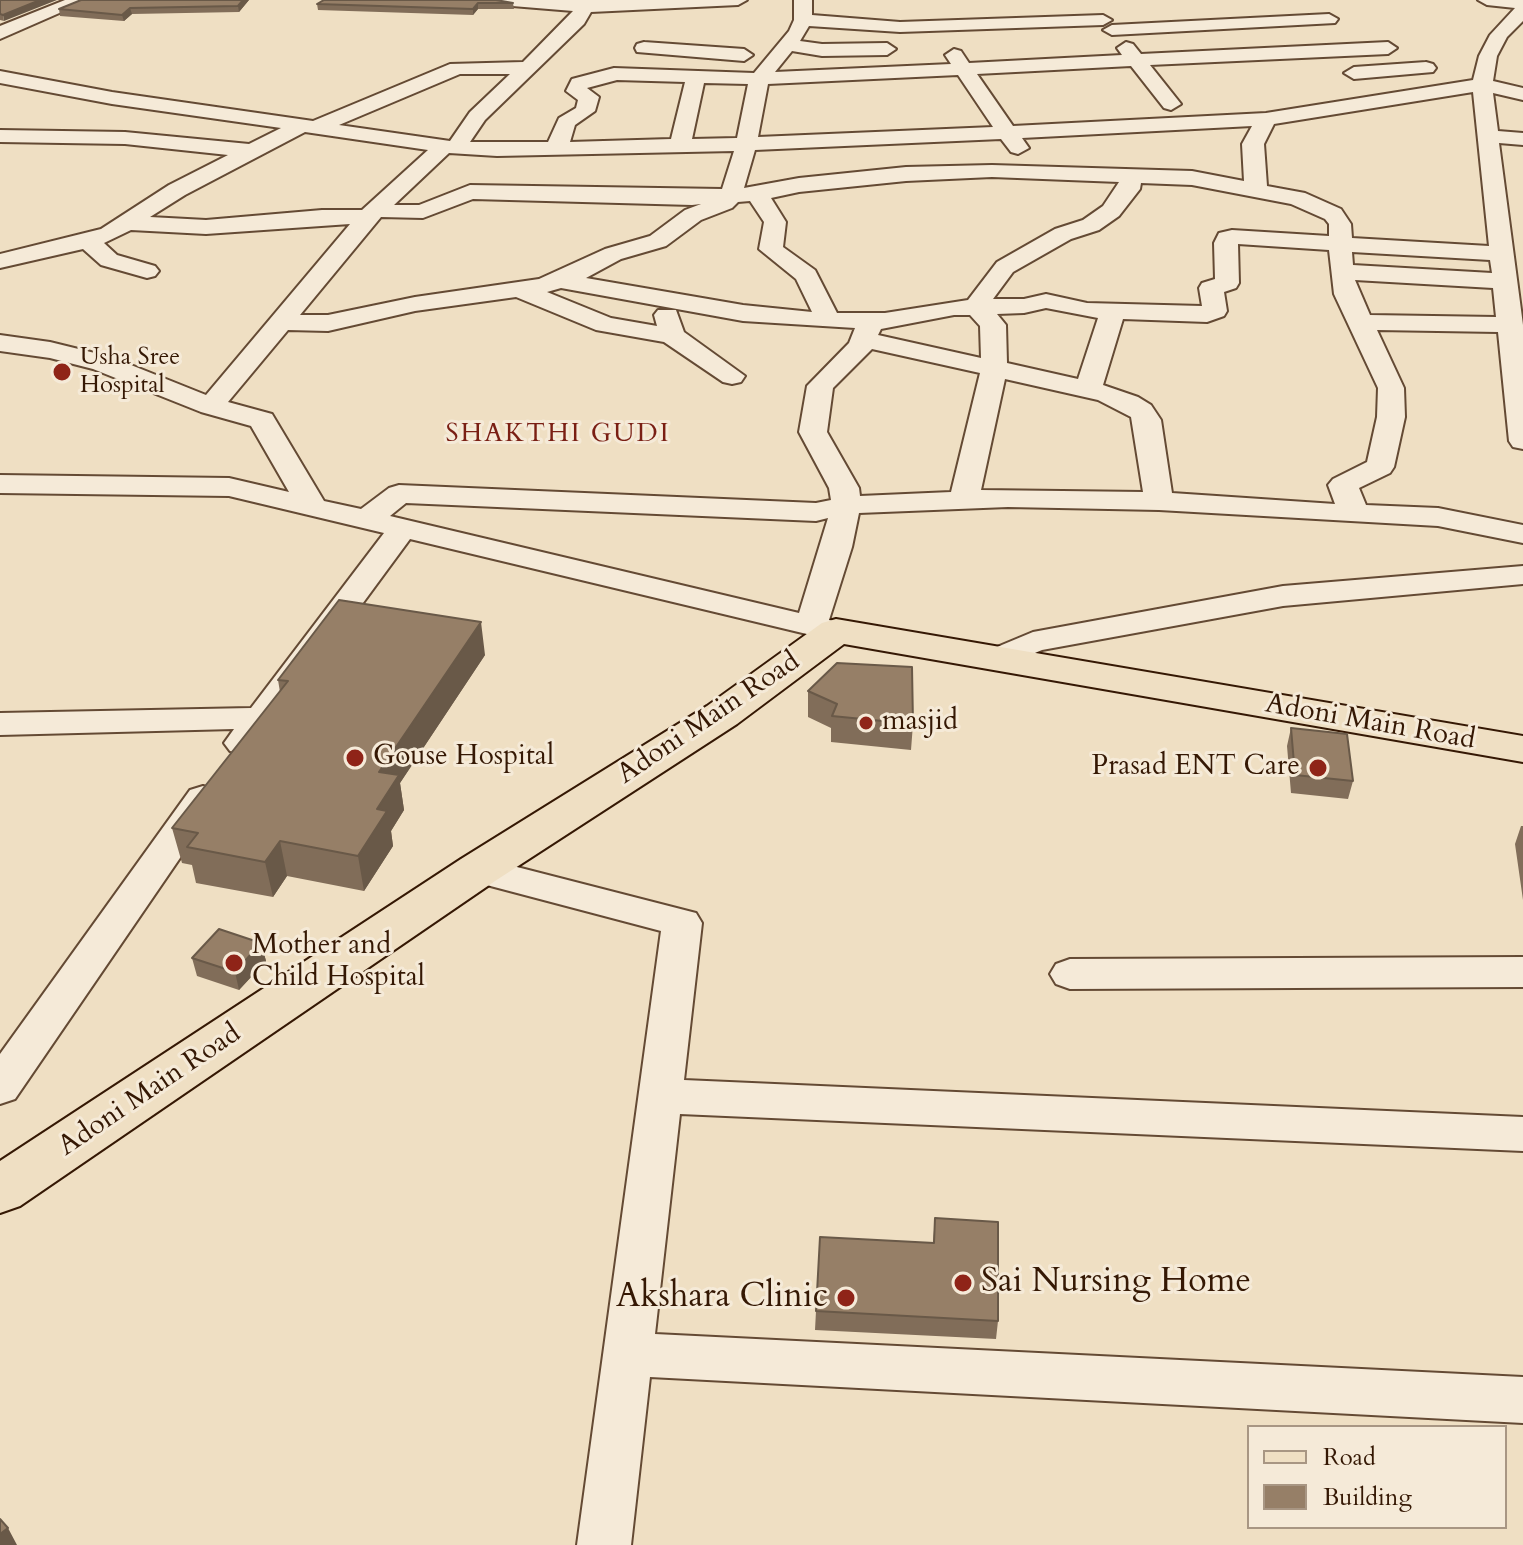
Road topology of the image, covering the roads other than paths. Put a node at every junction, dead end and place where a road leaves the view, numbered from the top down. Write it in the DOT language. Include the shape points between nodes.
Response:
graph roads {
  1 [pos="80,0"];
  2 [pos="500,0"];
  3 [pos="738,0"];
  4 [pos="1487,0"];
  5 [pos="587,3"];
  6 [pos="986,3"];
  7 [pos="1523,4"];
  8 [pos="803,10"];
  9 [pos="1523,11"];
  10 [pos="913,19"];
  11 [pos="1105,21"];
  12 [pos="1336,22"];
  13 [pos="967,24"];
  14 [pos="0,33"];
  15 [pos="1070,44"];
  16 [pos="644,48"];
  17 [pos="979,48"];
  18 [pos="1388,48"];
  19 [pos="783,50"];
  20 [pos="951,50"];
  21 [pos="1137,61"];
  22 [pos="525,68"];
  23 [pos="1426,68"];
  24 [pos="964,71"];
  25 [pos="928,72"];
  26 [pos="1338,74"];
  27 [pos="0,77"];
  28 [pos="696,77"];
  29 [pos="759,79"];
  30 [pos="1185,81"];
  31 [pos="1153,82"];
  32 [pos="1124,83"];
  33 [pos="1482,85"];
  34 [pos="1006,90"];
  35 [pos="968,92"];
  36 [pos="1523,94"];
  37 [pos="1240,100"];
  38 [pos="1141,105"];
  39 [pos="1267,109"];
  40 [pos="1022,111"];
  41 [pos="992,113"];
  42 [pos="309,126"];
  43 [pos="1007,132"];
  44 [pos="748,134"];
  45 [pos="0,136"];
  46 [pos="1488,136"];
  47 [pos="1523,139"];
  48 [pos="680,145"];
  49 [pos="450,147"];
  50 [pos="557,148"];
  51 [pos="251,151"];
  52 [pos="1034,172"];
  53 [pos="1132,174"];
  54 [pos="1256,189"];
  55 [pos="757,194"];
  56 [pos="731,196"];
  57 [pos="373,213"];
  58 [pos="125,223"];
  59 [pos="1341,233"];
  60 [pos="88,241"];
  61 [pos="1501,244"];
  62 [pos="0,261"];
  63 [pos="147,271"];
  64 [pos="1341,272"];
  65 [pos="559,280"];
  66 [pos="1505,281"];
  67 [pos="520,290"];
  68 [pos="666,298"];
  69 [pos="976,306"];
  70 [pos="1113,310"];
  71 [pos="1514,314"];
  72 [pos="828,320"];
  73 [pos="279,322"];
  74 [pos="1361,322"];
  75 [pos="867,330"];
  76 [pos="672,336"];
  77 [pos="0,343"];
  78 [pos="994,368"];
  79 [pos="732,376"];
  80 [pos="1088,390"];
  81 [pos="211,406"];
  82 [pos="1521,412"];
  83 [pos="1523,441"];
  84 [pos="0,484"];
  85 [pos="964,500"];
  86 [pos="1159,501"];
  87 [pos="846,505"];
  88 [pos="312,506"];
  89 [pos="1354,514"];
  90 [pos="368,519"];
  91 [pos="404,527"];
  92 [pos="1523,534"];
  93 [pos="1523,575"];
  94 [pos="824,628"];
  95 [pos="997,659"];
  96 [pos="260,718"];
  97 [pos="0,724"];
  98 [pos="1523,749"];
  99 [pos="478,870"];
  100 [pos="1523,972"];
  101 [pos="1070,974"];
  102 [pos="8,1063"];
  103 [pos="661,1096"];
  104 [pos="1523,1134"];
  105 [pos="0,1190"];
  106 [pos="628,1354"];
  107 [pos="1523,1400"];
  108 [pos="604,1545"];
  1 -- 14 [label="street"];
  2 -- 5 [label="street"];
  3 -- 5 [label="street"];
  4 -- 7 [label="street"];
  5 -- 22 [label="street" via="561,40"];
  6 -- 13 [label="street"];
  8 -- 10 [label="street"];
  8 -- 19 [label="street"];
  9 -- 33 [label="street" via="1493,46"];
  10 -- 13 [label="street"];
  10 -- 19 [label="street" via="907,49"];
  11 -- 12 [label="street"];
  11 -- 13 [label="street"];
  11 -- 15 [label="street"];
  11 -- 18 [label="street" via="1264,38 1355,30"];
  11 -- 21 [label="street"];
  16 -- 19 [label="street"];
  17 -- 20 [label="street"];
  18 -- 21 [label="street"];
  18 -- 23 [label="street"];
  19 -- 29 [label="street"];
  20 -- 24 [label="street"];
  20 -- 25 [label="street" via="918,54"];
  21 -- 24 [label="street"];
  21 -- 31 [label="street"];
  22 -- 42 [label="street" via="457,68"];
  22 -- 49 [label="street"];
  23 -- 26 [label="street"];
  23 -- 33 [label="street"];
  24 -- 25 [label="street"];
  24 -- 35 [label="street"];
  25 -- 29 [label="street"];
  27 -- 42 [label="street"];
  28 -- 29 [label="street"];
  28 -- 48 [label="street"];
  28 -- 50 [label="street" via="620,74 581,82 576,91 589,97 585,111 566,122"];
  29 -- 44 [label="street" via="761,100"];
  30 -- 31 [label="street"];
  31 -- 32 [label="street"];
  31 -- 38 [label="street" via="1178,103"];
  33 -- 36 [label="street"];
  33 -- 39 [label="street"];
  33 -- 46 [label="street"];
  34 -- 35 [label="street"];
  35 -- 41 [label="street"];
  37 -- 39 [label="street"];
  39 -- 43 [label="street"];
  39 -- 54 [label="street" via="1253,144"];
  40 -- 41 [label="street"];
  41 -- 43 [label="street"];
  41 -- 44 [label="street"];
  42 -- 49 [label="street"];
  42 -- 51 [label="street"];
  43 -- 44 [label="street"];
  43 -- 52 [label="street"];
  44 -- 48 [label="street"];
  44 -- 56 [label="street"];
  45 -- 51 [label="street" via="145,140"];
  46 -- 47 [label="street"];
  46 -- 61 [label="street" via="1500,171"];
  48 -- 50 [label="street"];
  49 -- 50 [label="street"];
  49 -- 57 [label="street"];
  51 -- 58 [label="street"];
  52 -- 53 [label="street"];
  52 -- 55 [label="street" via="906,174"];
  53 -- 54 [label="street"];
  53 -- 69 [label="street" via="1129,189 1111,211 1005,267"];
  54 -- 59 [label="street" via="1317,205 1333,214"];
  55 -- 56 [label="street"];
  55 -- 72 [label="street" via="775,222 771,249 806,275"];
  56 -- 57 [label="street" via="470,192 423,211"];
  56 -- 65 [label="street" via="658,241 613,254"];
  57 -- 58 [label="street" via="206,227"];
  57 -- 73 [label="street"];
  58 -- 60 [label="street"];
  59 -- 61 [label="street"];
  59 -- 64 [label="street"];
  59 -- 70 [label="street" via="1227,238 1227,283 1211,288 1212,313"];
  60 -- 62 [label="street"];
  60 -- 63 [label="street" via="109,260"];
  61 -- 66 [label="street"];
  64 -- 66 [label="street"];
  64 -- 74 [label="street"];
  65 -- 67 [label="street"];
  65 -- 68 [label="street"];
  66 -- 71 [label="street"];
  67 -- 73 [label="street" via="328,323"];
  67 -- 76 [label="street" via="605,325"];
  68 -- 72 [label="street" via="780,319"];
  68 -- 76 [label="street"];
  69 -- 70 [label="street" via="1046,301"];
  69 -- 75 [label="street"];
  69 -- 78 [label="street" via="993,325"];
  70 -- 80 [label="street"];
  71 -- 74 [label="street"];
  71 -- 82 [label="street"];
  72 -- 75 [label="street"];
  73 -- 81 [label="street"];
  74 -- 89 [label="street" via="1391,388 1391,417 1380,467 1343,485"];
  75 -- 78 [label="street"];
  75 -- 87 [label="street" via="861,346 820,386 813,432 844,488"];
  76 -- 79 [label="street"];
  77 -- 81 [label="street" via="102,363"];
  78 -- 80 [label="street"];
  78 -- 85 [label="street"];
  80 -- 86 [label="street" via="1141,411 1147,420"];
  81 -- 88 [label="street" via="262,420"];
  82 -- 83 [label="street"];
  84 -- 88 [label="street" via="229,487"];
  85 -- 86 [label="street"];
  85 -- 87 [label="street"];
  86 -- 89 [label="street"];
  87 -- 90 [label="street" via="816,512 399,494"];
  87 -- 94 [label="street"];
  88 -- 90 [label="street"];
  89 -- 92 [label="street" via="1438,517"];
  90 -- 91 [label="street"];
  91 -- 94 [label="street"];
  91 -- 96 [label="street"];
  93 -- 95 [label="street" via="1283,596 1033,642"];
  94 -- 95 [label="main road, Adoni Main Road"];
  94 -- 99 [label="main road, Adoni Main Road" via="722,715"];
  95 -- 98 [label="main road, Adoni Main Road"];
  96 -- 97 [label="street"];
  96 -- 102 [label="street"];
  99 -- 103 [label="street" via="682,923"];
  99 -- 105 [label="main road, Adoni Main Road"];
  100 -- 101 [label="street"];
  103 -- 104 [label="street"];
  103 -- 106 [label="street"];
  106 -- 107 [label="street"];
  106 -- 108 [label="street"];
}
